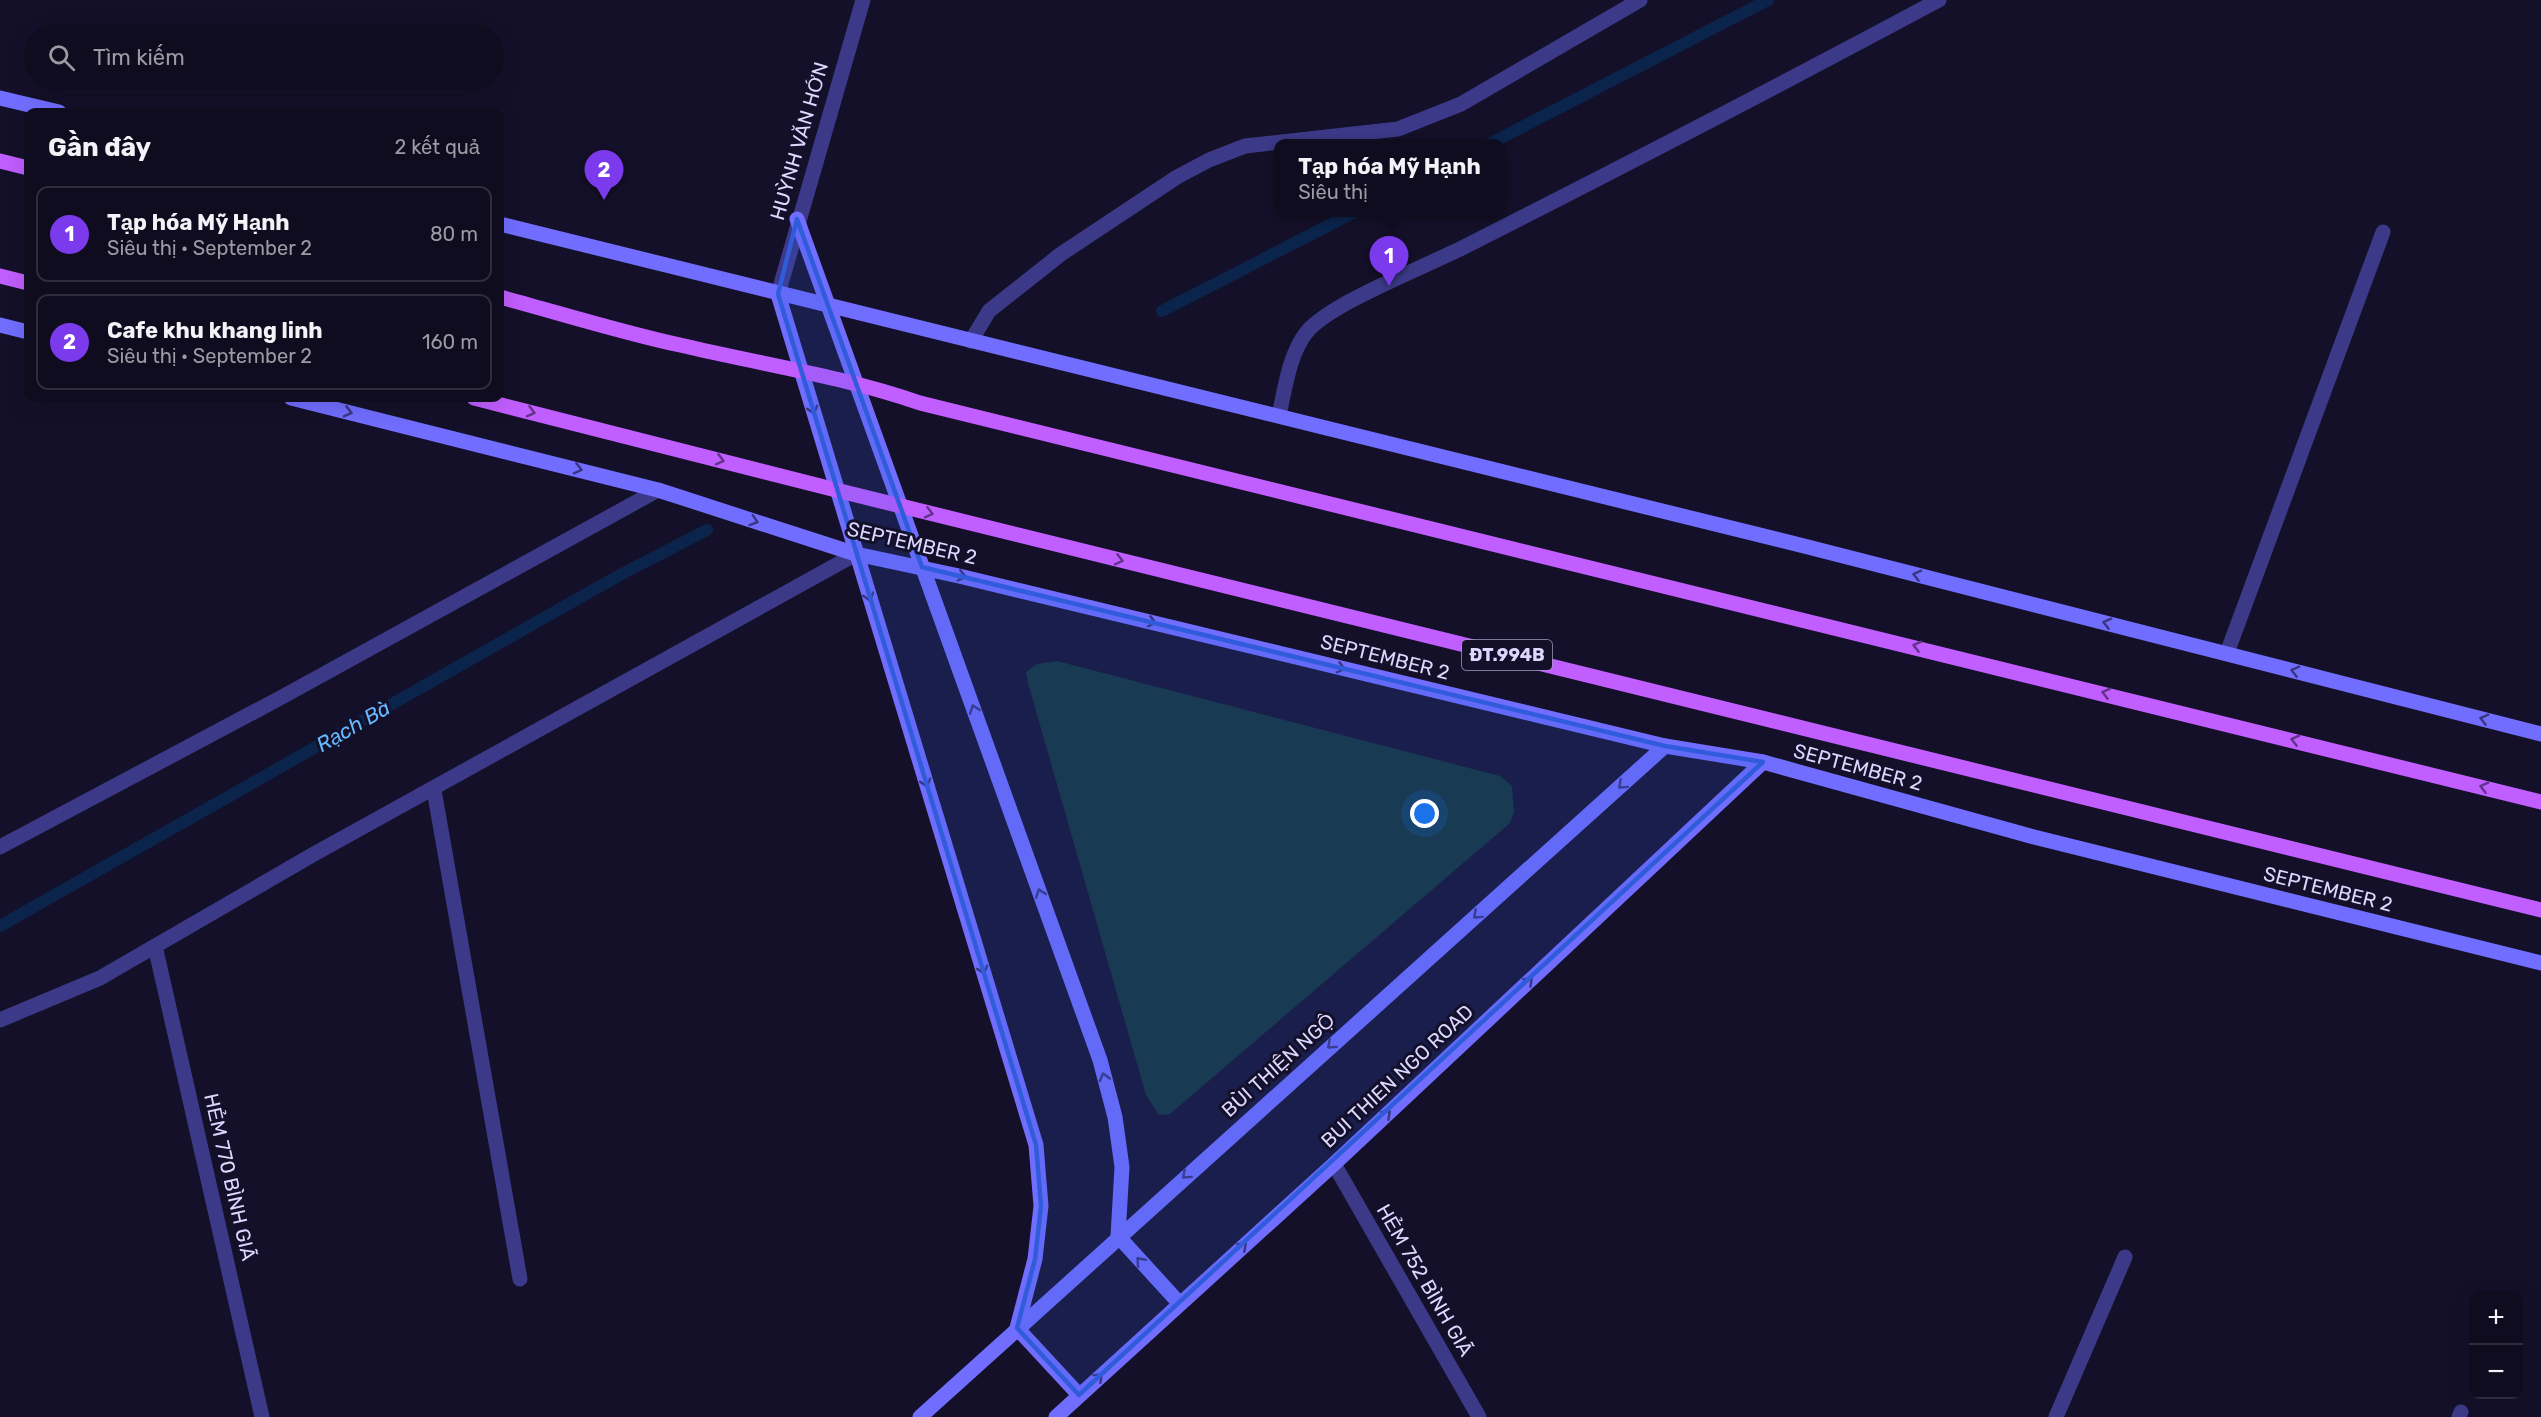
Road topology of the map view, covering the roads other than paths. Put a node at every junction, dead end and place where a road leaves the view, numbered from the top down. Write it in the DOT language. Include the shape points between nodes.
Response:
graph roads {
  1 [pos="863,0"];
  2 [pos="1640,0"];
  3 [pos="1939,0"];
  4 [pos="0,98"];
  5 [pos="42,108"];
  6 [pos="1292,139"];
  7 [pos="1274,141"];
  8 [pos="0,161"];
  9 [pos="24,167"];
  10 [pos="797,219"];
  11 [pos="504,225"];
  12 [pos="2383,232"];
  13 [pos="0,276"];
  14 [pos="24,282"];
  15 [pos="778,294"];
  16 [pos="504,298"];
  17 [pos="829,306"];
  18 [pos="0,325"];
  19 [pos="24,331"];
  20 [pos="971,341"];
  21 [pos="801,371"];
  22 [pos="857,385"];
  23 [pos="307,402"];
  24 [pos="490,402"];
  25 [pos="1279,415"];
  26 [pos="658,490"];
  27 [pos="837,490"];
  28 [pos="901,506"];
  29 [pos="856,554"];
  30 [pos="922,567"];
  31 [pos="2227,653"];
  32 [pos="2541,734"];
  33 [pos="1665,746"];
  34 [pos="1763,762"];
  35 [pos="435,790"];
  36 [pos="2541,802"];
  37 [pos="0,847"];
  38 [pos="2541,910"];
  39 [pos="155,946"];
  40 [pos="2541,963"];
  41 [pos="0,1020"];
  42 [pos="1334,1164"];
  43 [pos="1118,1236"];
  44 [pos="2125,1257"];
  45 [pos="520,1279"];
  46 [pos="1180,1304"];
  47 [pos="1017,1328"];
  48 [pos="1079,1395"];
  49 [pos="262,1417"];
  50 [pos="920,1417"];
  51 [pos="1056,1417"];
  52 [pos="1479,1417"];
  53 [pos="2056,1417"];
  1 -- 10 [label="street, HUỲNH VĂN HỚN"];
  2 -- 6 [label="street" via="1461,104 1398,129"];
  3 -- 25 [label="street" via="1702,127 1335,309 1306,333 1290,370"];
  4 -- 5 [label="main road"];
  7 -- 20 [label="street" via="1245,146 1177,177 1061,254 989,311"];
  8 -- 9 [label="main road"];
  10 -- 15 [label="street, HUỲNH VĂN HỚN"];
  10 -- 17 [label="main road"];
  11 -- 15 [label="main road"];
  12 -- 31 [label="street"];
  13 -- 14 [label="main road"];
  15 -- 17 [label="main road"];
  15 -- 21 [label="main road"];
  16 -- 21 [label="main road" via="677,345"];
  17 -- 20 [label="main road"];
  17 -- 22 [label="main road"];
  18 -- 19 [label="main road"];
  20 -- 25 [label="main road"];
  21 -- 22 [label="main road"];
  21 -- 27 [label="main road, one-way"];
  22 -- 28 [label="main road"];
  36 -- 22 [label="main road, one-way"];
  23 -- 26 [label="main road, SEPTEMBER 2 / ĐT.994B, one-way"];
  24 -- 27 [label="main road, SEPTEMBER 2 / ĐT.994B, one-way"];
  31 -- 25 [label="main road, one-way"];
  26 -- 29 [label="main road, SEPTEMBER 2 / ĐT.994B, one-way"];
  26 -- 37 [label="street"];
  27 -- 28 [label="main road, SEPTEMBER 2 / ĐT.994B"];
  27 -- 29 [label="main road"];
  28 -- 30 [label="main road"];
  28 -- 38 [label="main road, SEPTEMBER 2 / ĐT.994B, one-way"];
  29 -- 30 [label="main road, SEPTEMBER 2 / ĐT.994B"];
  29 -- 35 [label="street"];
  29 -- 47 [label="main road, one-way" via="1036,1145 1041,1206 1035,1259"];
  30 -- 33 [label="main road, SEPTEMBER 2 / ĐT.994B, one-way"];
  43 -- 30 [label="main road, one-way" via="1122,1167 1100,1060"];
  32 -- 31 [label="main road, one-way"];
  33 -- 34 [label="main road, SEPTEMBER 2 / ĐT.994B"];
  33 -- 43 [label="main road, BÙI THIỆN NGỘ, one-way"];
  34 -- 40 [label="main road, SEPTEMBER 2 / ĐT.994B" via="2034,837"];
  42 -- 34 [label="main road, BUI THIEN NGO ROAD, one-way"];
  35 -- 39 [label="street"];
  35 -- 45 [label="street"];
  39 -- 41 [label="street" via="100,978"];
  39 -- 49 [label="street, HẺM 770 BÌNH GIÃ"];
  46 -- 42 [label="main road, BUI THIEN NGO ROAD, one-way"];
  42 -- 52 [label="street, HẺM 752 BÌNH GIÃ"];
  46 -- 43 [label="main road, one-way"];
  43 -- 47 [label="main road, BÙI THIỆN NGỘ"];
  44 -- 53 [label="street"];
  48 -- 46 [label="main road, BUI THIEN NGO ROAD, one-way"];
  47 -- 48 [label="main road"];
  47 -- 50 [label="main road, BÙI THIỆN NGỘ"];
  48 -- 51 [label="main road, BUI THIEN NGO ROAD"];
}
